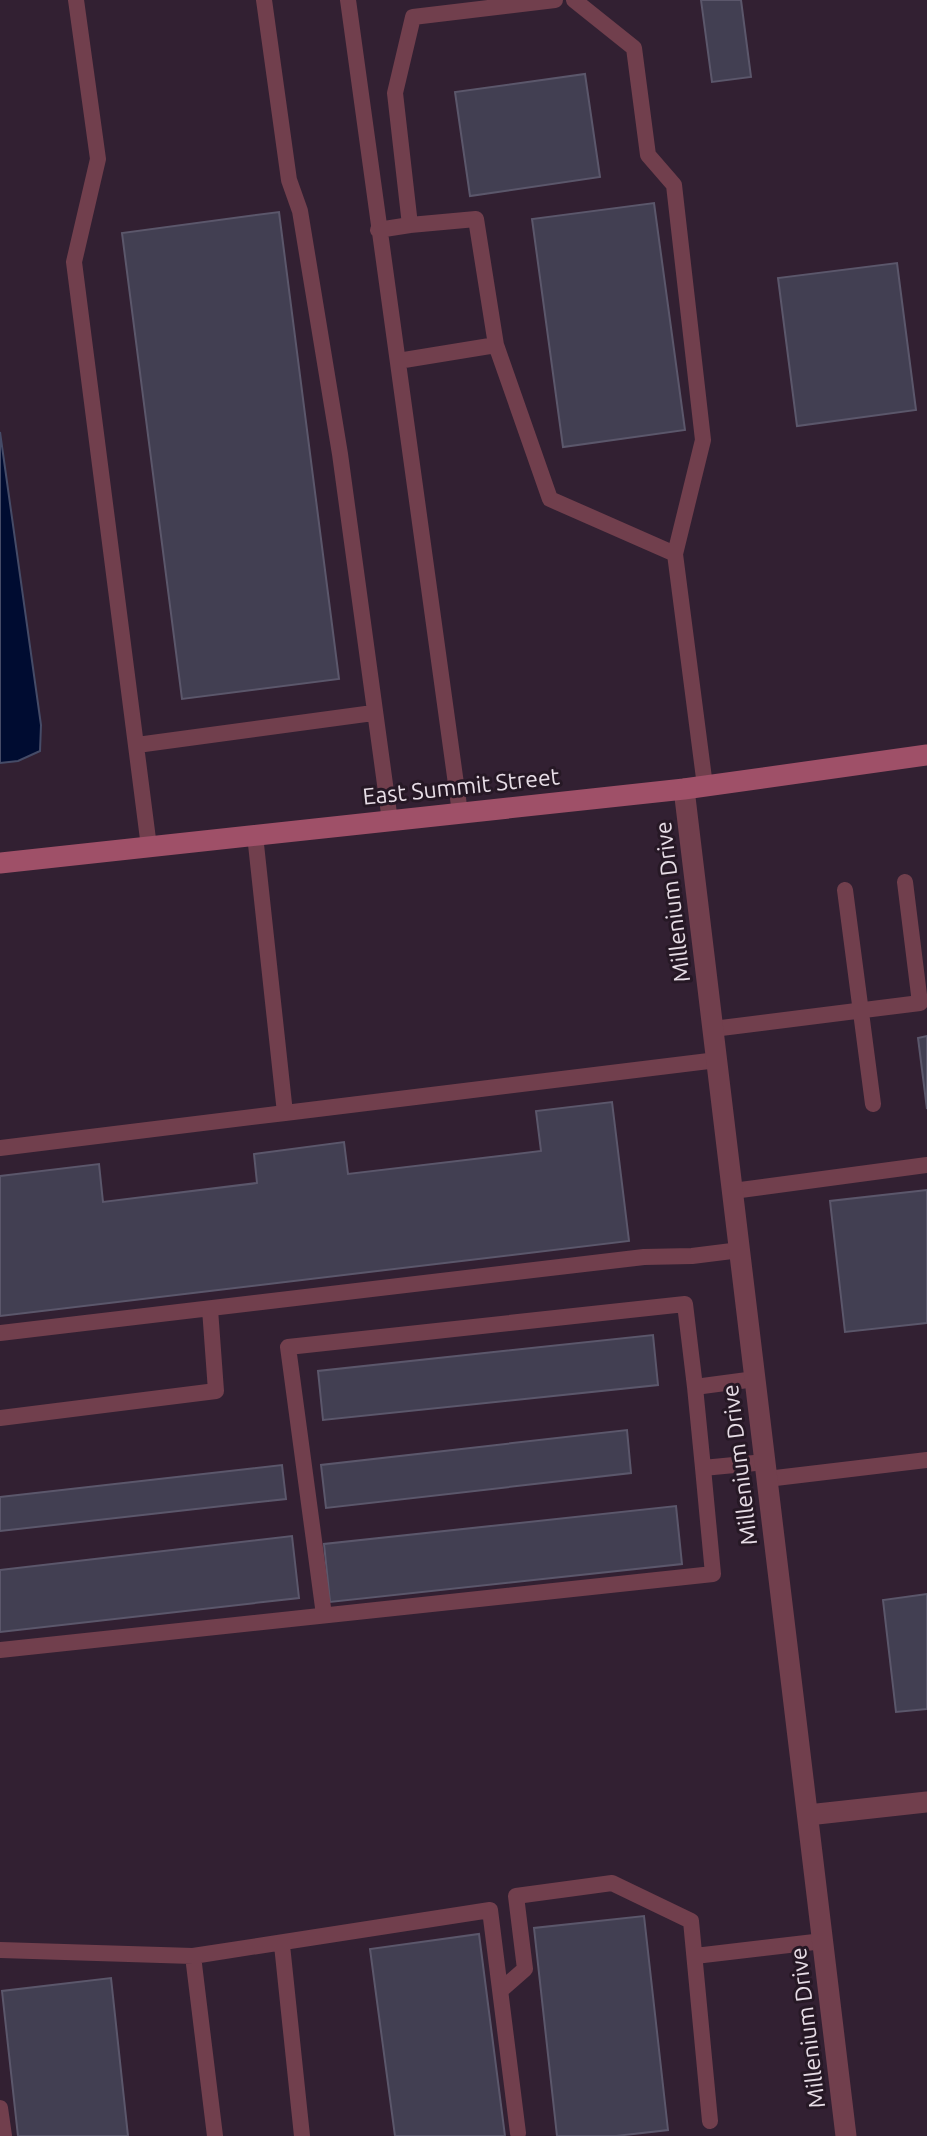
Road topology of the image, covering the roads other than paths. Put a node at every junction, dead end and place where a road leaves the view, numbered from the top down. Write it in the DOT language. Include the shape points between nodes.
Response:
graph roads {
  1 [pos="76,0"];
  2 [pos="264,0"];
  3 [pos="348,0"];
  4 [pos="555,0"];
  5 [pos="574,0"];
  6 [pos="410,225"];
  7 [pos="378,230"];
  8 [pos="496,345"];
  9 [pos="398,361"];
  10 [pos="675,554"];
  11 [pos="373,713"];
  12 [pos="136,745"];
  13 [pos="927,755"];
  14 [pos="695,787"];
  15 [pos="460,813"];
  16 [pos="390,821"];
  17 [pos="255,835"];
  18 [pos="149,847"];
  19 [pos="0,863"];
  20 [pos="905,882"];
  21 [pos="845,890"];
  22 [pos="862,1009"];
  23 [pos="713,1028"];
  24 [pos="717,1060"];
  25 [pos="873,1104"];
  26 [pos="285,1113"];
  27 [pos="0,1148"];
  28 [pos="927,1164"];
  29 [pos="733,1191"];
  30 [pos="740,1250"];
  31 [pos="210,1308"];
  32 [pos="0,1333"];
  33 [pos="755,1379"];
  34 [pos="695,1387"];
  35 [pos="0,1418"];
  36 [pos="927,1461"];
  37 [pos="703,1468"];
  38 [pos="766,1470"];
  39 [pos="324,1615"];
  40 [pos="0,1650"];
  41 [pos="927,1802"];
  42 [pos="808,1815"];
  43 [pos="823,1941"];
  44 [pos="282,1945"];
  45 [pos="0,1950"];
  46 [pos="193,1956"];
  47 [pos="695,1956"];
  48 [pos="501,1990"];
  49 [pos="0,2108"];
  50 [pos="710,2121"];
  51 [pos="518,2133"];
  52 [pos="4,2136"];
  53 [pos="215,2136"];
  54 [pos="302,2136"];
  55 [pos="846,2136"];
  1 -- 12 [label="lane" via="98,159 74,262"];
  2 -- 11 [label="lane" via="289,180 300,211 340,454"];
  3 -- 7 [label="lane"];
  4 -- 6 [label="lane" via="413,17 395,93"];
  5 -- 10 [label="lane" via="634,48 648,155 674,186 703,440"];
  6 -- 7 [label="lane"];
  6 -- 8 [label="lane" via="476,219"];
  7 -- 9 [label="lane"];
  8 -- 9 [label="lane"];
  8 -- 10 [label="lane" via="550,499"];
  9 -- 15 [label="lane"];
  10 -- 14 [label="lane"];
  11 -- 12 [label="lane"];
  11 -- 16 [label="lane"];
  12 -- 18 [label="lane"];
  13 -- 14 [label="street, East Summit Street"];
  14 -- 15 [label="street, East Summit Street"];
  14 -- 23 [label="street, Millenium Drive"];
  15 -- 16 [label="street, East Summit Street"];
  16 -- 17 [label="street, East Summit Street"];
  17 -- 18 [label="street, East Summit Street"];
  17 -- 26 [label="lane"];
  18 -- 19 [label="street, East Summit Street"];
  20 -- 22 [label="lane" via="920,1003"];
  21 -- 22 [label="lane"];
  22 -- 23 [label="lane"];
  22 -- 25 [label="lane"];
  23 -- 24 [label="street, Millenium Drive"];
  24 -- 26 [label="lane"];
  24 -- 29 [label="street, Millenium Drive"];
  26 -- 27 [label="lane"];
  28 -- 29 [label="lane"];
  29 -- 30 [label="street, Millenium Drive"];
  30 -- 31 [label="lane"];
  30 -- 33 [label="street, Millenium Drive"];
  31 -- 32 [label="lane"];
  31 -- 35 [label="lane" via="216,1391"];
  33 -- 34 [label="lane"];
  33 -- 38 [label="street, Millenium Drive"];
  34 -- 37 [label="lane"];
  34 -- 39 [label="lane" via="685,1304 288,1347"];
  36 -- 38 [label="lane"];
  37 -- 38 [label="lane"];
  37 -- 39 [label="lane" via="713,1574"];
  38 -- 42 [label="street, Millenium Drive"];
  39 -- 40 [label="lane"];
  41 -- 42 [label="street"];
  42 -- 43 [label="street, Millenium Drive"];
  43 -- 47 [label="lane"];
  43 -- 55 [label="street, Millenium Drive"];
  44 -- 46 [label="lane"];
  44 -- 48 [label="lane" via="489,1910"];
  44 -- 54 [label="lane"];
  45 -- 46 [label="lane"];
  46 -- 53 [label="lane"];
  47 -- 48 [label="lane" via="691,1921 611,1883 516,1896 525,1969"];
  47 -- 50 [label="lane"];
  48 -- 51 [label="lane"];
  49 -- 52 [label="lane"];
}
